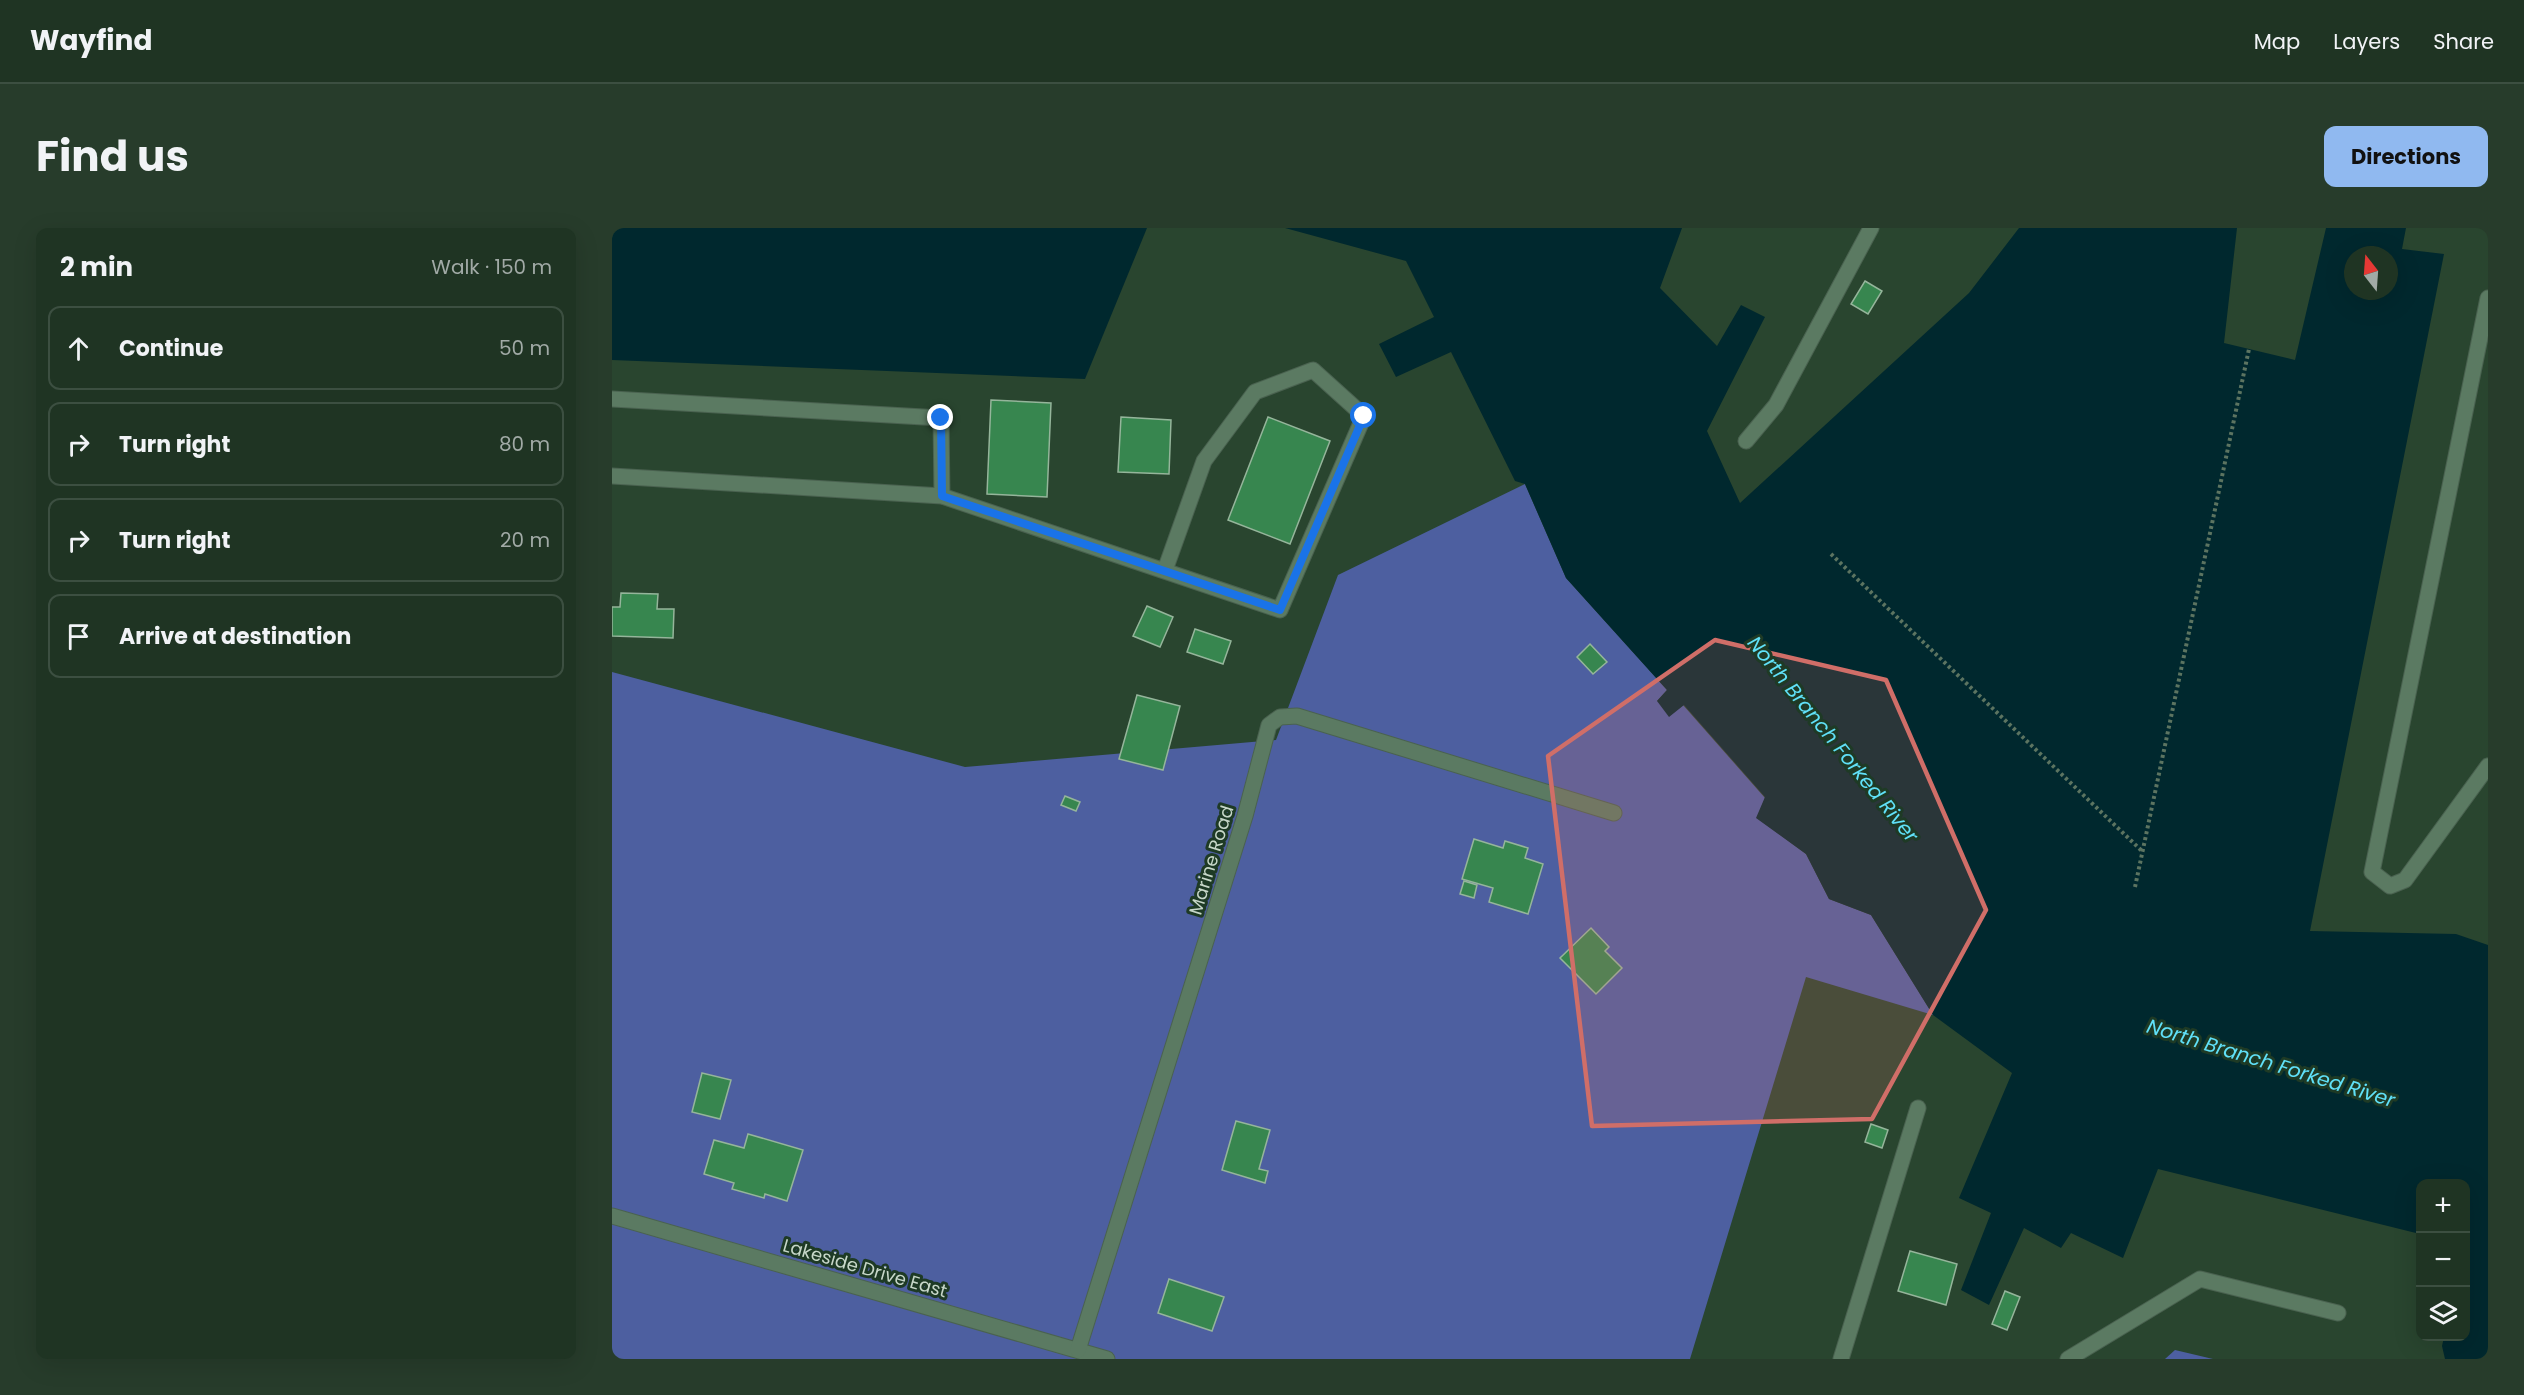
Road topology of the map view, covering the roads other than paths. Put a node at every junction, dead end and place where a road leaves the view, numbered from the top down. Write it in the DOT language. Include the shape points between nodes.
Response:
graph roads {
  1 [pos="1871,228"];
  2 [pos="2488,298"];
  3 [pos="612,399"];
  4 [pos="1746,441"];
  5 [pos="612,476"];
  6 [pos="942,496"];
  7 [pos="1165,570"];
  8 [pos="2488,766"];
  9 [pos="1614,813"];
  10 [pos="1918,1108"];
  11 [pos="612,1216"];
  12 [pos="2338,1313"];
  13 [pos="1078,1350"];
  14 [pos="1107,1359"];
  15 [pos="1841,1359"];
  16 [pos="2068,1359"];
  1 -- 4 [label="street" via="1776,405"];
  2 -- 8 [label="street" via="2372,872 2390,886 2406,880"];
  3 -- 6 [label="street" via="941,418"];
  5 -- 6 [label="street"];
  6 -- 7 [label="street"];
  7 -- 7 [label="street" via="1280,610 1364,416 1312,369 1255,392 1204,461"];
  9 -- 13 [label="street, Marine Road" via="1297,716 1280,717 1269,725 1245,816"];
  10 -- 15 [label="street"];
  11 -- 13 [label="street, Lakeside Drive East"];
  12 -- 16 [label="street" via="2200,1280"];
  13 -- 14 [label="street, Lakeside Drive East"];
}
